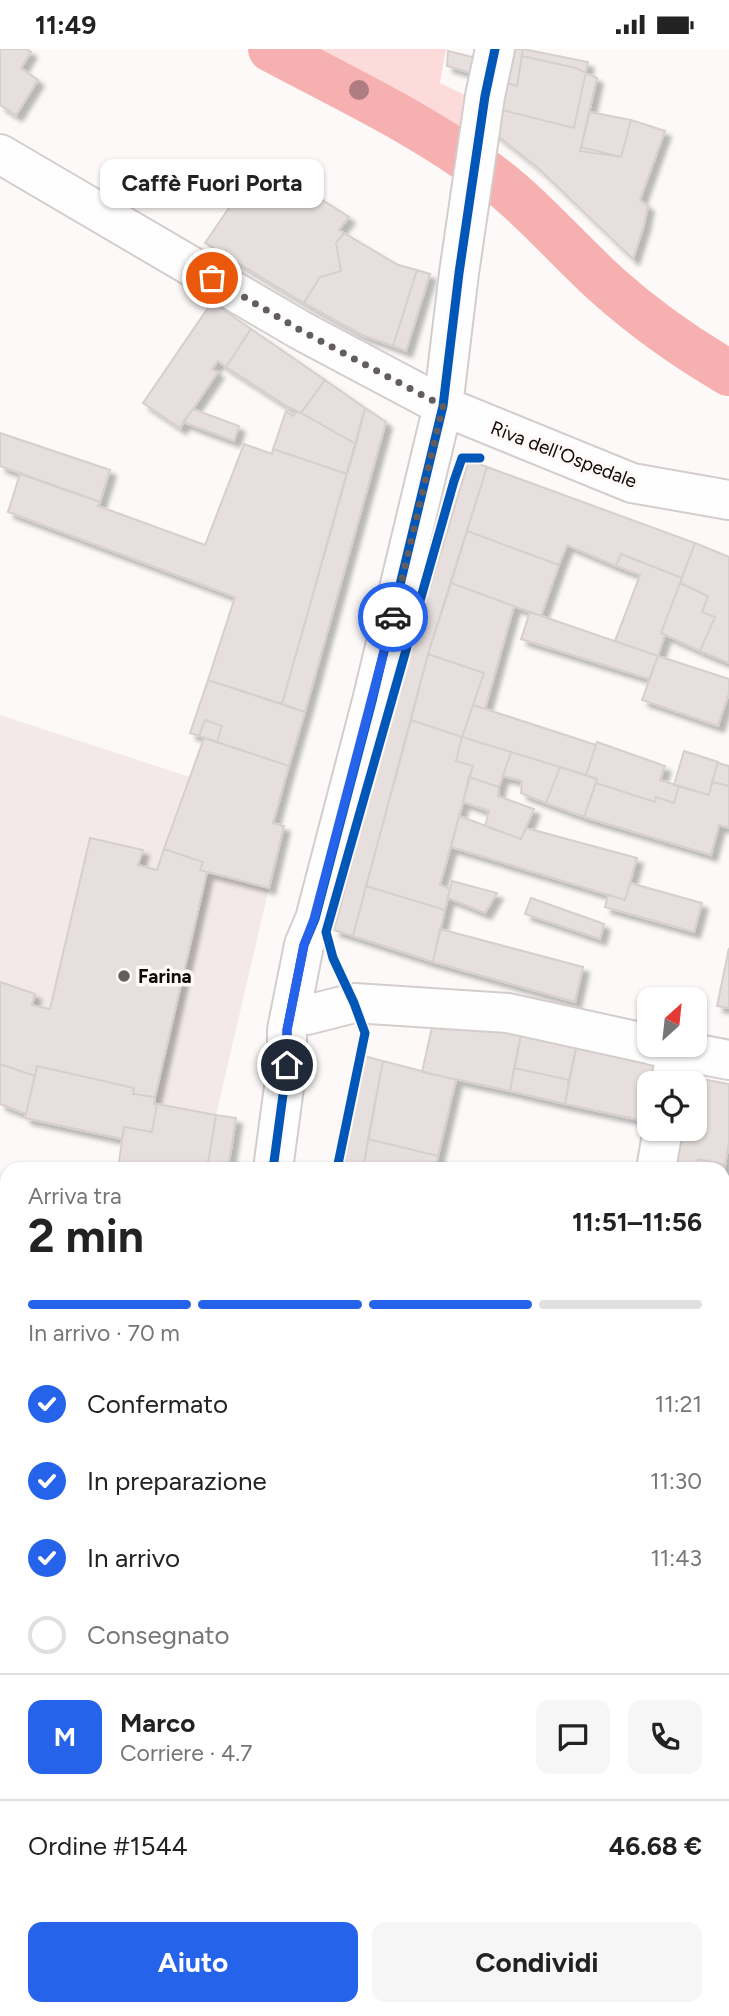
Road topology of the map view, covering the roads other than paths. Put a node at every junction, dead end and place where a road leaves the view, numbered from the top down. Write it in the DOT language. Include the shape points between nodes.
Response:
graph roads {
  1 [pos="495,49"];
  2 [pos="0,154"];
  3 [pos="443,406"];
  4 [pos="729,500"];
  5 [pos="314,919"];
  6 [pos="307,1015"];
  7 [pos="637,1049"];
  8 [pos="679,1057"];
  9 [pos="729,1060"];
  10 [pos="287,1065"];
  11 [pos="661,1141"];
  12 [pos="274,1162"];
  13 [pos="657,1162"];
  1 -- 3 [label="street"];
  2 -- 3 [label="street, Riva dell'Ospedale" via="300,330"];
  3 -- 4 [label="street, Riva dell'Ospedale" via="632,483"];
  3 -- 5 [label="street"];
  5 -- 6 [label="street" via="317,948"];
  5 -- 10 [label="street" via="304,945 287,1030"];
  6 -- 7 [label="street" via="355,1003 508,1013"];
  6 -- 10 [label="street"];
  8 -- 9 [label="street"];
  10 -- 12 [label="street"];
  11 -- 13 [label="street"];
}
